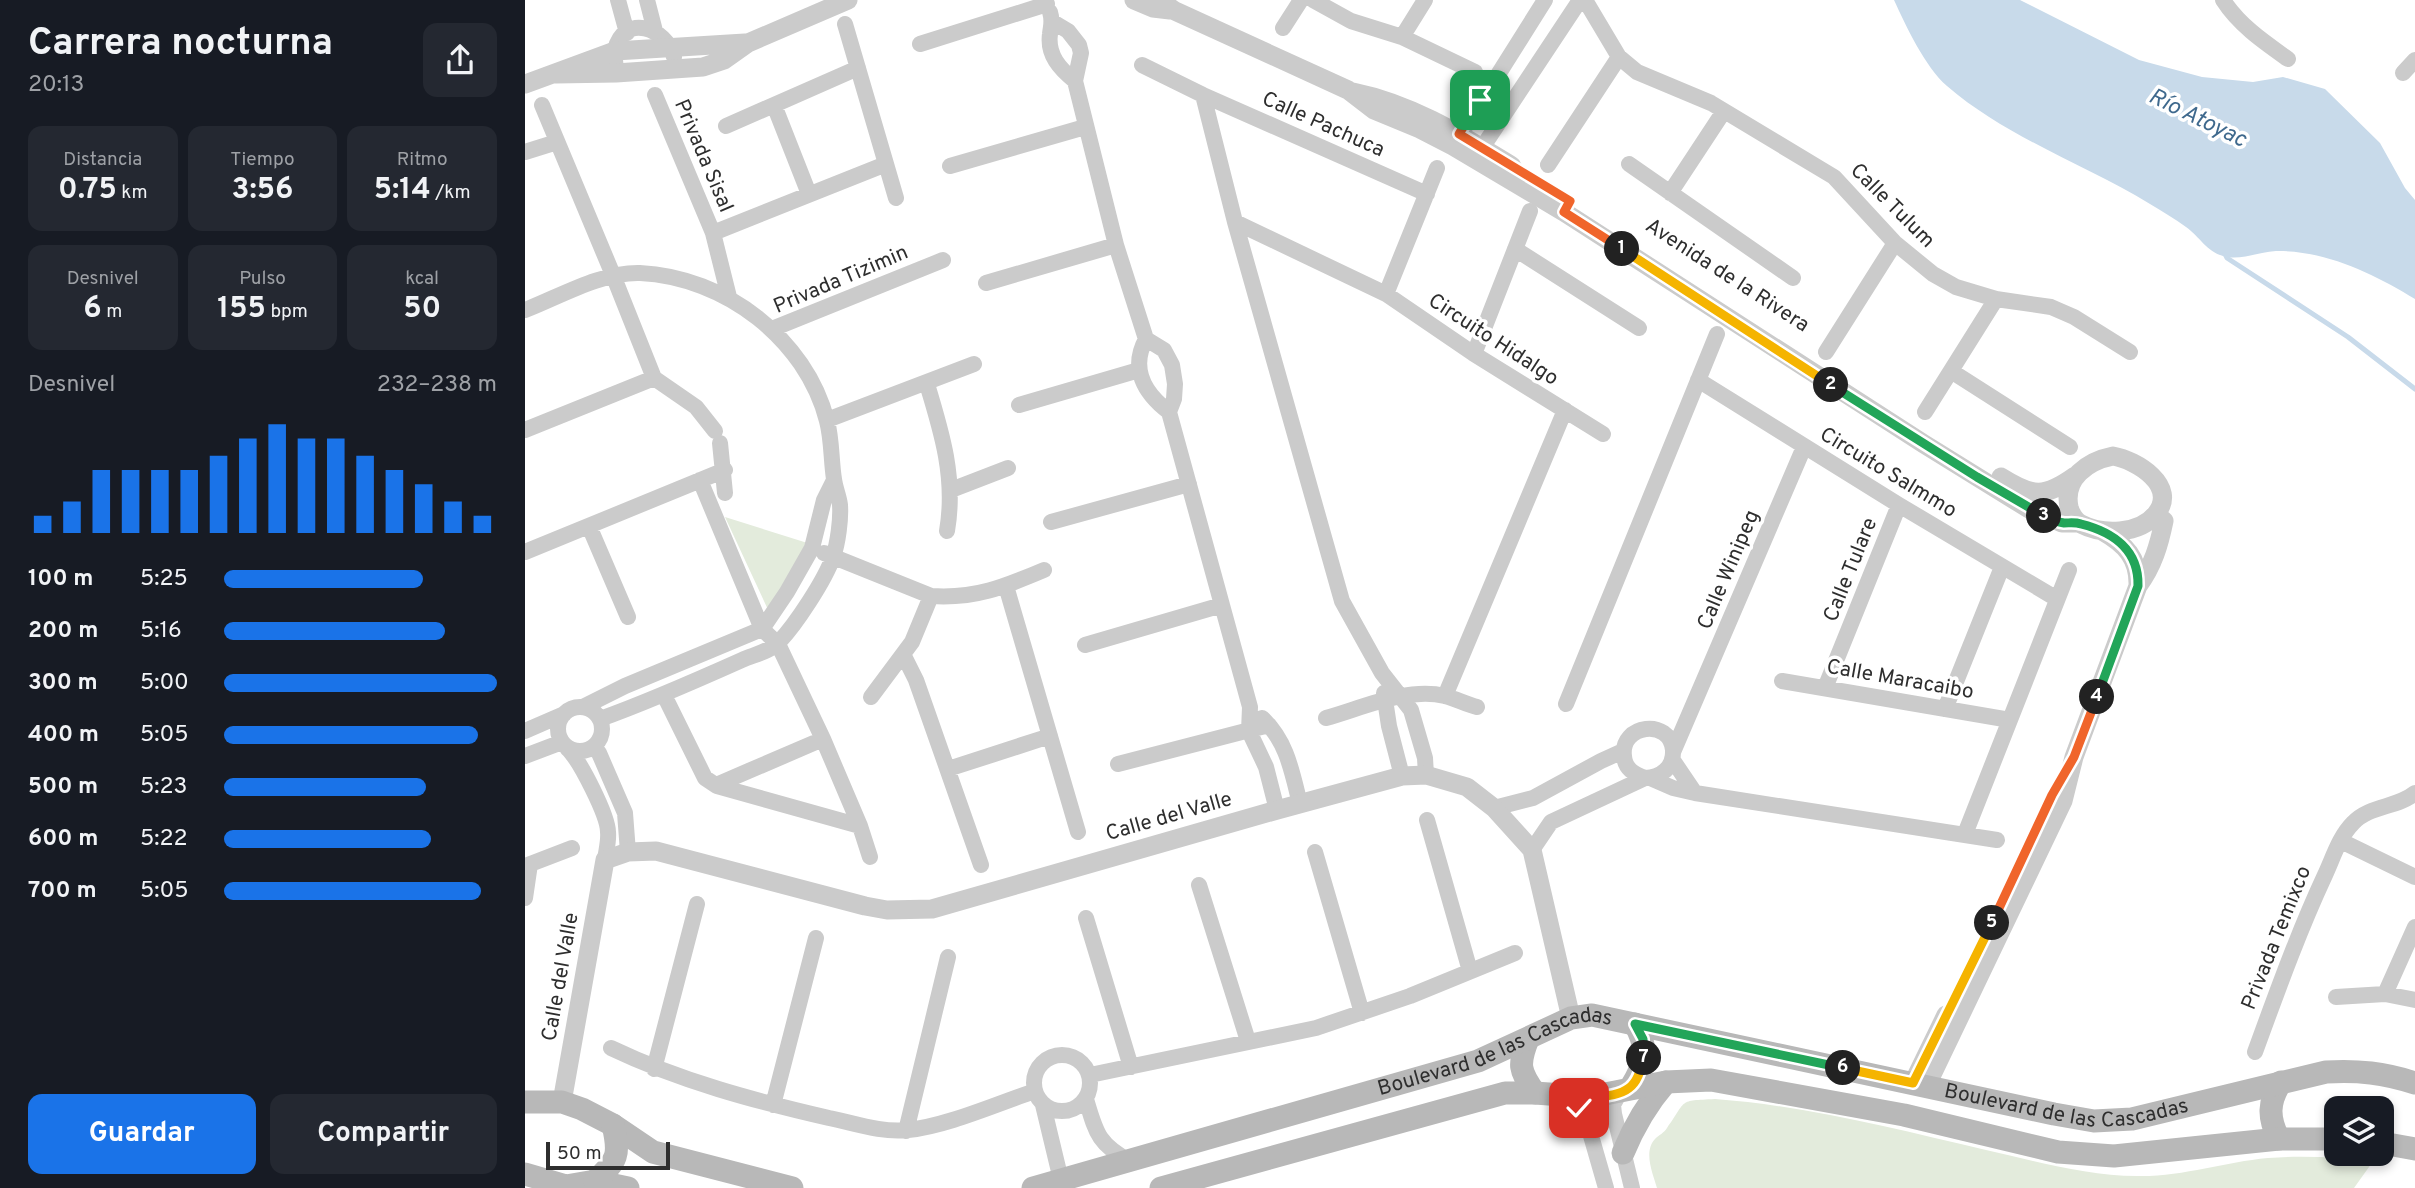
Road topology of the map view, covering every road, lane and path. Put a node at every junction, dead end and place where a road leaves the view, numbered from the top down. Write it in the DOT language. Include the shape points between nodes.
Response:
graph roads {
  1 [pos="618,0"];
  2 [pos="647,0"];
  3 [pos="848,0"];
  4 [pos="1134,0"];
  5 [pos="1301,0"];
  6 [pos="1313,0"];
  7 [pos="1426,0"];
  8 [pos="1545,0"];
  9 [pos="1583,0"];
  10 [pos="2223,0"];
  11 [pos="1046,2"];
  12 [pos="1167,5"];
  13 [pos="1053,22"];
  14 [pos="845,24"];
  15 [pos="1283,28"];
  16 [pos="655,31"];
  17 [pos="627,33"];
  18 [pos="1402,37"];
  19 [pos="748,43"];
  20 [pos="920,44"];
  21 [pos="671,48"];
  22 [pos="615,51"];
  23 [pos="1619,57"];
  24 [pos="2288,59"];
  25 [pos="2415,60"];
  26 [pos="1142,65"];
  27 [pos="858,68"];
  28 [pos="677,70"];
  29 [pos="1475,72"];
  30 [pos="2403,72"];
  31 [pos="616,73"];
  32 [pos="1498,73"];
  33 [pos="556,74"];
  34 [pos="1075,81"];
  35 [pos="525,84"];
  36 [pos="1520,89"];
  37 [pos="655,95"];
  38 [pos="1203,95"];
  39 [pos="542,105"];
  40 [pos="774,105"];
  41 [pos="1724,111"];
  42 [pos="726,126"];
  43 [pos="1085,127"];
  44 [pos="1456,140"];
  45 [pos="557,142"];
  46 [pos="525,152"];
  47 [pos="1478,153"];
  48 [pos="886,164"];
  49 [pos="1629,164"];
  50 [pos="1548,165"];
  51 [pos="950,166"];
  52 [pos="1437,168"];
  53 [pos="1670,193"];
  54 [pos="809,194"];
  55 [pos="1427,194"];
  56 [pos="896,198"];
  57 [pos="1530,211"];
  58 [pos="1235,222"];
  59 [pos="713,233"];
  60 [pos="1895,243"];
  61 [pos="1117,245"];
  62 [pos="1514,249"];
  63 [pos="943,260"];
  64 [pos="614,275"];
  65 [pos="1793,278"];
  66 [pos="986,283"];
  67 [pos="1386,294"];
  68 [pos="729,298"];
  69 [pos="1996,299"];
  70 [pos="525,310"];
  71 [pos="1639,328"];
  72 [pos="772,329"];
  73 [pos="1717,334"];
  74 [pos="1146,339"];
  75 [pos="1826,352"];
  76 [pos="2130,352"];
  77 [pos="1474,354"];
  78 [pos="974,364"];
  79 [pos="1139,370"];
  80 [pos="1951,371"];
  81 [pos="654,378"];
  82 [pos="1698,380"];
  83 [pos="927,384"];
  84 [pos="1019,405"];
  85 [pos="1565,410"];
  86 [pos="1169,411"];
  87 [pos="1925,412"];
  88 [pos="827,420"];
  89 [pos="525,430"];
  90 [pos="1603,434"];
  91 [pos="1928,439"];
  92 [pos="1804,447"];
  93 [pos="2070,447"];
  94 [pos="1008,468"];
  95 [pos="725,470"];
  96 [pos="2075,476"];
  97 [pos="701,480"];
  98 [pos="834,480"];
  99 [pos="1189,484"];
  100 [pos="951,490"];
  101 [pos="726,492"];
  102 [pos="1899,505"];
  103 [pos="2156,514"];
  104 [pos="1051,522"];
  105 [pos="2078,523"];
  106 [pos="589,526"];
  107 [pos="947,531"];
  108 [pos="2102,531"];
  109 [pos="812,548"];
  110 [pos="525,552"];
  111 [pos="833,556"];
  112 [pos="2002,568"];
  113 [pos="1044,570"];
  114 [pos="2069,570"];
  115 [pos="1006,586"];
  116 [pos="2138,586"];
  117 [pos="931,596"];
  118 [pos="2057,599"];
  119 [pos="1222,605"];
  120 [pos="628,617"];
  121 [pos="762,629"];
  122 [pos="778,644"];
  123 [pos="1085,645"];
  124 [pos="904,656"];
  125 [pos="1382,673"];
  126 [pos="1782,681"];
  127 [pos="1825,688"];
  128 [pos="664,695"];
  129 [pos="1445,696"];
  130 [pos="871,697"];
  131 [pos="1402,697"];
  132 [pos="1386,702"];
  133 [pos="1566,704"];
  134 [pos="583,707"];
  135 [pos="1250,707"];
  136 [pos="1476,707"];
  137 [pos="1945,709"];
  138 [pos="1693,710"];
  139 [pos="564,714"];
  140 [pos="1326,718"];
  141 [pos="600,719"];
  142 [pos="2010,720"];
  143 [pos="1269,725"];
  144 [pos="1656,729"];
  145 [pos="525,731"];
  146 [pos="1249,731"];
  147 [pos="1050,736"];
  148 [pos="823,739"];
  149 [pos="564,744"];
  150 [pos="593,747"];
  151 [pos="1623,751"];
  152 [pos="525,755"];
  153 [pos="1673,755"];
  154 [pos="1118,764"];
  155 [pos="948,769"];
  156 [pos="1426,775"];
  157 [pos="1402,776"];
  158 [pos="1648,778"];
  159 [pos="716,785"];
  160 [pos="1695,793"];
  161 [pos="2415,793"];
  162 [pos="1533,798"];
  163 [pos="1300,804"];
  164 [pos="1494,808"];
  165 [pos="1277,810"];
  166 [pos="1427,820"];
  167 [pos="1551,822"];
  168 [pos="860,826"];
  169 [pos="1078,832"];
  170 [pos="1965,834"];
  171 [pos="1997,840"];
  172 [pos="2341,841"];
  173 [pos="572,848"];
  174 [pos="1532,850"];
  175 [pos="628,852"];
  176 [pos="1315,852"];
  177 [pos="870,857"];
  178 [pos="605,860"];
  179 [pos="527,865"];
  180 [pos="981,865"];
  181 [pos="2415,877"];
  182 [pos="1199,885"];
  183 [pos="525,898"];
  184 [pos="697,904"];
  185 [pos="1086,918"];
  186 [pos="2415,927"];
  187 [pos="816,938"];
  188 [pos="1515,953"];
  189 [pos="948,957"];
  190 [pos="1470,971"];
  191 [pos="2385,994"];
  192 [pos="2336,997"];
  193 [pos="2415,1000"];
  194 [pos="1362,1013"];
  195 [pos="1571,1018"];
  196 [pos="1635,1024"];
  197 [pos="1528,1040"];
  198 [pos="1248,1041"];
  199 [pos="611,1048"];
  200 [pos="2255,1052"];
  201 [pos="1131,1068"];
  202 [pos="654,1069"];
  203 [pos="1090,1075"];
  204 [pos="1666,1082"];
  205 [pos="2281,1082"];
  206 [pos="2415,1083"];
  207 [pos="1920,1084"];
  208 [pos="1625,1090"];
  209 [pos="1535,1093"];
  210 [pos="1558,1095"];
  211 [pos="1039,1098"];
  212 [pos="1086,1099"];
  213 [pos="525,1102"];
  214 [pos="562,1102"];
  215 [pos="773,1105"];
  216 [pos="613,1125"];
  217 [pos="906,1130"];
  218 [pos="2279,1139"];
  219 [pos="2324,1139"];
  220 [pos="2394,1145"];
  221 [pos="2415,1149"];
  222 [pos="1623,1153"];
  223 [pos="1131,1162"];
  224 [pos="525,1174"];
  225 [pos="1061,1180"];
  226 [pos="595,1181"];
  227 [pos="566,1187"];
  228 [pos="628,1188"];
  229 [pos="792,1188"];
  230 [pos="1033,1188"];
  231 [pos="1161,1188"];
  232 [pos="1605,1188"];
  233 [pos="1632,1188"];
  1 -- 17 [label="street"];
  2 -- 16 [label="street"];
  3 -- 19 [label="street"];
  4 -- 12 [label="street, Avenida de la Rivera" via="1153,8"];
  5 -- 15 [label="street"];
  6 -- 18 [label="street" via="1351,22"];
  7 -- 18 [label="street"];
  8 -- 32 [label="street"];
  9 -- 23 [label="street, Calle Tulum"];
  9 -- 36 [label="street"];
  10 -- 24 [label="street" via="2257,37"];
  11 -- 13 [label="street"];
  11 -- 20 [label="street"];
  12 -- 44 [label="street, Avenida de la Rivera" via="1348,90 1403,106"];
  13 -- 34 [label="street" via="1049,39 1054,60"];
  13 -- 34 [label="street" via="1079,45"];
  14 -- 27 [label="street"];
  16 -- 17 [label="street" via="646,27"];
  16 -- 21 [label="street"];
  17 -- 22 [label="street"];
  18 -- 29 [label="street"];
  19 -- 21 [label="street"];
  19 -- 28 [label="street" via="724,60"];
  21 -- 22 [label="street"];
  21 -- 28 [label="street"];
  22 -- 31 [label="street"];
  22 -- 33 [label="street"];
  23 -- 41 [label="street, Calle Tulum" via="1637,72"];
  23 -- 50 [label="street"];
  25 -- 30 [label="street"];
  26 -- 38 [label="street, Calle Pachuca"];
  27 -- 40 [label="street"];
  27 -- 48 [label="street"];
  28 -- 31 [label="street"];
  31 -- 33 [label="street"];
  32 -- 36 [label="street"];
  32 -- 44 [label="street"];
  33 -- 35 [label="street"];
  34 -- 43 [label="street"];
  36 -- 47 [label="street"];
  37 -- 59 [label="street, Privada Sisal"];
  38 -- 55 [label="street, Calle Pachuca"];
  38 -- 58 [label="street"];
  39 -- 45 [label="street"];
  40 -- 42 [label="street"];
  40 -- 54 [label="street"];
  41 -- 53 [label="street"];
  41 -- 60 [label="street, Calle Tulum" via="1833,177"];
  43 -- 51 [label="street"];
  43 -- 61 [label="street"];
  44 -- 47 [label="street, Avenida de la Rivera"];
  45 -- 46 [label="street"];
  45 -- 64 [label="street"];
  47 -- 91 [label="street, Avenida de la Rivera"];
  48 -- 54 [label="street"];
  48 -- 56 [label="street"];
  49 -- 53 [label="street"];
  52 -- 55 [label="street"];
  53 -- 65 [label="street"];
  54 -- 59 [label="street"];
  55 -- 67 [label="street"];
  57 -- 62 [label="street"];
  58 -- 67 [label="street, Circuito Hidalgo"];
  58 -- 125 [label="street" via="1342,601"];
  59 -- 68 [label="street, Privada Sisal"];
  60 -- 69 [label="street, Calle Tulum" via="1933,274"];
  60 -- 75 [label="street"];
  61 -- 66 [label="street"];
  61 -- 74 [label="street"];
  62 -- 71 [label="street"];
  62 -- 77 [label="street"];
  63 -- 72 [label="street, Privada Tizimin"];
  64 -- 68 [label="street" via="677,278"];
  64 -- 70 [label="street"];
  64 -- 81 [label="street"];
  67 -- 77 [label="street, Circuito Hidalgo"];
  68 -- 72 [label="street"];
  69 -- 76 [label="street, Calle Tulum" via="2051,307"];
  69 -- 80 [label="street"];
  72 -- 88 [label="street, Privada Tizimin" via="795,355"];
  73 -- 82 [label="street"];
  74 -- 79 [label="street"];
  74 -- 86 [label="street" via="1164,350 1172,365 1175,384"];
  77 -- 85 [label="street, Circuito Hidalgo"];
  78 -- 83 [label="street"];
  79 -- 84 [label="street"];
  79 -- 86 [label="street" via="1149,394"];
  80 -- 87 [label="street"];
  80 -- 93 [label="street"];
  81 -- 89 [label="street"];
  81 -- 95 [label="street" via="696,407 717,437"];
  82 -- 92 [label="street, Circuito Salmmo"];
  82 -- 133 [label="street"];
  83 -- 88 [label="street"];
  83 -- 100 [label="street"];
  85 -- 90 [label="street"];
  85 -- 129 [label="street, Circuito Hidalgo"];
  86 -- 99 [label="street"];
  88 -- 98 [label="street, Privada Tizimin"];
  91 -- 96 [label="street, Avenida de la Rivera" via="2037,494 2057,489"];
  91 -- 105 [label="street, Avenida de la Rivera" via="2029,509 2062,523"];
  92 -- 102 [label="street, Circuito Salmmo"];
  92 -- 138 [label="street, Calle Winipeg"];
  94 -- 100 [label="street"];
  95 -- 97 [label="street"];
  95 -- 101 [label="street"];
  96 -- 103 [label="street" via="2099,459 2127,458 2152,474 2159,487 2162,499"];
  96 -- 105 [label="street" via="2068,502"];
  97 -- 106 [label="street"];
  97 -- 121 [label="street"];
  98 -- 109 [label="street"];
  98 -- 111 [label="street, Privada Tizimin" via="840,513"];
  99 -- 104 [label="street"];
  99 -- 119 [label="street"];
  100 -- 107 [label="street"];
  102 -- 112 [label="street, Circuito Salmmo"];
  102 -- 127 [label="street, Calle Tulare"];
  103 -- 108 [label="street" via="2132,528"];
  103 -- 116 [label="street" via="2164,521 2161,536 2152,564"];
  105 -- 108 [label="street"];
  106 -- 110 [label="street"];
  106 -- 120 [label="street"];
  108 -- 116 [label="street" via="2126,548 2138,572"];
  109 -- 111 [label="street"];
  109 -- 121 [label="street"];
  111 -- 117 [label="street"];
  111 -- 122 [label="street, Privada Tizimin" via="812,597"];
  112 -- 118 [label="street, Circuito Salmmo"];
  112 -- 137 [label="street"];
  113 -- 115 [label="street"];
  114 -- 118 [label="street"];
  115 -- 117 [label="street" via="983,594"];
  115 -- 147 [label="street"];
  116 -- 207 [label="street" via="2058,811"];
  117 -- 124 [label="street"];
  118 -- 142 [label="street"];
  119 -- 123 [label="street"];
  119 -- 135 [label="street"];
  121 -- 122 [label="street"];
  121 -- 134 [label="street"];
  122 -- 128 [label="street"];
  122 -- 148 [label="street"];
  124 -- 130 [label="street"];
  124 -- 155 [label="street"];
  125 -- 131 [label="street"];
  125 -- 132 [label="street"];
  126 -- 127 [label="street, Calle Maracaibo"];
  127 -- 137 [label="street, Calle Maracaibo"];
  128 -- 141 [label="street"];
  128 -- 159 [label="street" via="705,778"];
  129 -- 131 [label="street"];
  129 -- 136 [label="street"];
  131 -- 132 [label="street"];
  131 -- 156 [label="street" via="1411,710"];
  132 -- 140 [label="street"];
  132 -- 157 [label="street"];
  134 -- 139 [label="street"];
  134 -- 141 [label="street"];
  135 -- 143 [label="street"];
  135 -- 146 [label="street"];
  137 -- 142 [label="street, Calle Maracaibo"];
  138 -- 144 [label="street"];
  138 -- 153 [label="street, Calle Winipeg"];
  139 -- 145 [label="street"];
  139 -- 149 [label="street" via="558,727"];
  141 -- 150 [label="street" via="601,736"];
  142 -- 170 [label="street"];
  143 -- 146 [label="street"];
  143 -- 163 [label="street" via="1288,755"];
  144 -- 151 [label="street" via="1638,730"];
  144 -- 153 [label="street" via="1668,738"];
  146 -- 154 [label="street"];
  146 -- 165 [label="street" via="1266,767"];
  147 -- 155 [label="street"];
  147 -- 169 [label="street"];
  148 -- 159 [label="street"];
  148 -- 168 [label="street"];
  149 -- 150 [label="street" via="582,751"];
  149 -- 152 [label="street"];
  149 -- 178 [label="street, Calle del Valle" via="576,757 605,818 609,830"];
  150 -- 175 [label="street" via="625,813"];
  151 -- 158 [label="street" via="1633,774"];
  151 -- 162 [label="street"];
  153 -- 158 [label="street" via="1668,768"];
  153 -- 160 [label="street"];
  155 -- 180 [label="street"];
  156 -- 157 [label="street, Calle del Valle"];
  156 -- 164 [label="street, Calle del Valle" via="1467,788"];
  157 -- 163 [label="street, Calle del Valle"];
  158 -- 160 [label="street"];
  158 -- 167 [label="street"];
  159 -- 168 [label="street"];
  160 -- 170 [label="street"];
  161 -- 172 [label="street, Privada Temixco" via="2364,813"];
  162 -- 164 [label="street"];
  162 -- 167 [label="street"];
  163 -- 165 [label="street, Calle del Valle"];
  164 -- 174 [label="street, Calle del Valle"];
  165 -- 175 [label="street, Calle del Valle" via="932,909 911,911 865,906 656,851"];
  166 -- 190 [label="street"];
  167 -- 174 [label="street"];
  168 -- 177 [label="street"];
  170 -- 171 [label="street"];
  172 -- 181 [label="street"];
  172 -- 200 [label="street, Privada Temixco" via="2298,932"];
  173 -- 179 [label="street"];
  174 -- 195 [label="street, Calle del Valle"];
  175 -- 178 [label="street, Calle del Valle"];
  176 -- 194 [label="street"];
  178 -- 214 [label="street, Calle del Valle"];
  179 -- 183 [label="street"];
  182 -- 198 [label="street"];
  184 -- 202 [label="street"];
  185 -- 201 [label="street"];
  186 -- 191 [label="street"];
  187 -- 215 [label="street"];
  188 -- 190 [label="street"];
  189 -- 217 [label="street"];
  190 -- 194 [label="street"];
  191 -- 192 [label="street"];
  191 -- 193 [label="street"];
  194 -- 198 [label="street" via="1316,1028"];
  195 -- 196 [label="main road, Boulevard de las Cascadas" via="1592,1015"];
  195 -- 197 [label="main road, Boulevard de las Cascadas"];
  196 -- 207 [label="main road, Boulevard de las Cascadas"];
  196 -- 208 [label="main road" via="1645,1053 1641,1070"];
  197 -- 209 [label="main road" via="1521,1069"];
  197 -- 223 [label="main road, Boulevard de las Cascadas" via="1478,1061"];
  198 -- 201 [label="street"];
  199 -- 202 [label="street"];
  201 -- 203 [label="street"];
  202 -- 215 [label="street"];
  203 -- 211 [label="street" via="1081,1062 1058,1055 1038,1068"];
  203 -- 212 [label="street"];
  204 -- 208 [label="main road, Boulevard de las Cascadas"];
  204 -- 218 [label="main road, Boulevard de las Cascadas" via="1711,1080 1903,1115 2058,1152 2114,1156"];
  204 -- 222 [label="main road" via="1645,1109"];
  205 -- 206 [label="main road, Boulevard de las Cascadas" via="2355,1070"];
  205 -- 207 [label="main road, Boulevard de las Cascadas" via="2132,1119 2094,1121"];
  205 -- 218 [label="main road" via="2269,1110"];
  208 -- 210 [label="main road, Boulevard de las Cascadas" via="1590,1097"];
  208 -- 222 [label="street" via="1613,1105"];
  209 -- 210 [label="main road, Boulevard de las Cascadas"];
  209 -- 231 [label="main road, Boulevard de las Cascadas" via="1505,1093"];
  210 -- 232 [label="street" via="1585,1115"];
  211 -- 212 [label="street" via="1058,1112 1074,1110"];
  211 -- 217 [label="street"];
  211 -- 225 [label="street"];
  212 -- 223 [label="street" via="1095,1132"];
  213 -- 214 [label="main road"];
  214 -- 216 [label="main road"];
  215 -- 217 [label="street" via="883,1130"];
  216 -- 226 [label="main road" via="616,1157 613,1166"];
  216 -- 229 [label="main road" via="653,1152"];
  218 -- 219 [label="main road, Boulevard de las Cascadas"];
  220 -- 221 [label="main road"];
  222 -- 233 [label="street"];
  223 -- 225 [label="main road, Boulevard de las Cascadas"];
  224 -- 227 [label="main road"];
  225 -- 230 [label="main road, Boulevard de las Cascadas"];
  226 -- 227 [label="main road"];
  226 -- 228 [label="main road"];
}
